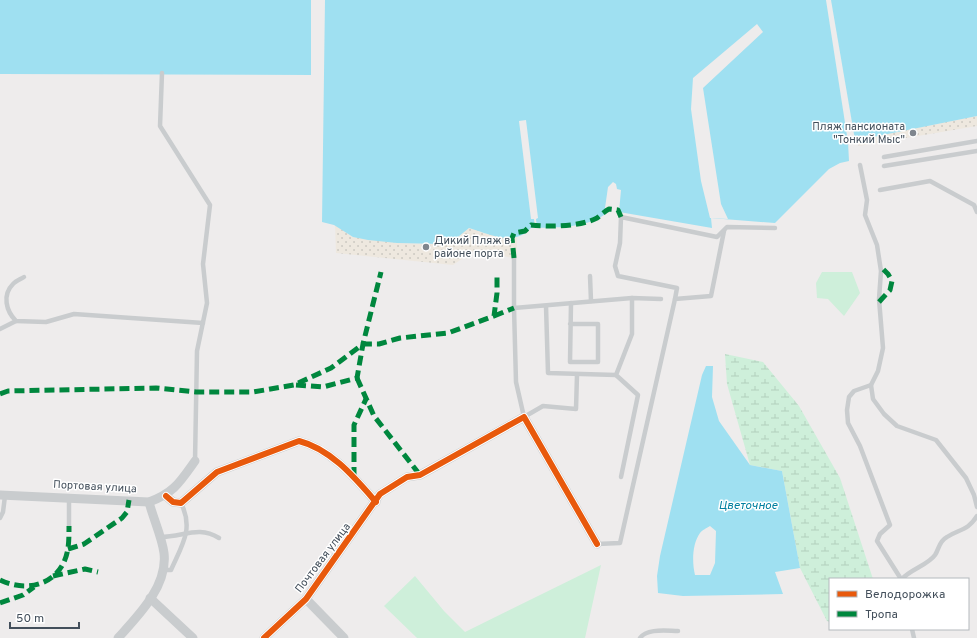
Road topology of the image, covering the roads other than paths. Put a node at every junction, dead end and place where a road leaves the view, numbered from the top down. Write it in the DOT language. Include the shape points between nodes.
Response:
graph roads {
  1 [pos="162,73"];
  2 [pos="977,141"];
  3 [pos="977,151"];
  4 [pos="884,156"];
  5 [pos="860,165"];
  6 [pos="884,166"];
  7 [pos="880,190"];
  8 [pos="977,212"];
  9 [pos="774,228"];
  10 [pos="724,231"];
  11 [pos="514,258"];
  12 [pos="590,276"];
  13 [pos="24,277"];
  14 [pos="632,298"];
  15 [pos="661,299"];
  16 [pos="675,299"];
  17 [pos="591,301"];
  18 [pos="570,303"];
  19 [pos="546,306"];
  20 [pos="514,308"];
  21 [pos="16,321"];
  22 [pos="203,323"];
  23 [pos="570,324"];
  24 [pos="0,329"];
  25 [pos="577,375"];
  26 [pos="616,375"];
  27 [pos="872,385"];
  28 [pos="524,417"];
  29 [pos="195,461"];
  30 [pos="621,477"];
  31 [pos="2,496"];
  32 [pos="166,496"];
  33 [pos="69,498"];
  34 [pos="149,502"];
  35 [pos="376,502"];
  36 [pos="181,503"];
  37 [pos="977,507"];
  38 [pos="977,516"];
  39 [pos="0,518"];
  40 [pos="69,526"];
  41 [pos="187,534"];
  42 [pos="159,537"];
  43 [pos="220,538"];
  44 [pos="596,544"];
  45 [pos="164,570"];
  46 [pos="901,578"];
  47 [pos="903,578"];
  48 [pos="150,598"];
  49 [pos="306,598"];
  50 [pos="678,631"];
  51 [pos="118,638"];
  52 [pos="193,638"];
  53 [pos="264,638"];
  54 [pos="344,638"];
  55 [pos="640,638"];
  1 -- 22 [label="lane" via="160,126 210,205 203,264 207,303"];
  2 -- 4 [label="lane"];
  3 -- 6 [label="lane"];
  5 -- 27 [label="lane" via="867,200 864,215 876,245 881,271 879,299 883,348"];
  7 -- 8 [label="lane" via="930,180 974,205"];
  9 -- 10 [label="lane" via="727,228"];
  10 -- 16 [label="lane" via="711,296"];
  10 -- 16 [label="lane" via="717,237 620,217 620,243 615,266 618,276 677,288"];
  11 -- 20 [label="lane"];
  12 -- 17 [label="lane"];
  13 -- 21 [label="lane" via="13,284 8,292 6,306"];
  14 -- 15 [label="lane"];
  14 -- 17 [label="lane"];
  14 -- 26 [label="lane" via="632,334"];
  16 -- 44 [label="lane" via="620,543"];
  17 -- 18 [label="lane"];
  18 -- 19 [label="lane"];
  18 -- 23 [label="lane"];
  19 -- 20 [label="lane"];
  19 -- 25 [label="lane" via="548,373"];
  20 -- 28 [label="lane" via="516,382"];
  21 -- 22 [label="lane" via="46,322 74,314"];
  21 -- 24 [label="lane"];
  22 -- 29 [label="lane" via="197,352"];
  23 -- 23 [label="lane" via="570,362 598,362 598,324"];
  25 -- 26 [label="lane"];
  25 -- 28 [label="lane" via="576,409 543,406"];
  26 -- 30 [label="lane" via="638,395"];
  27 -- 37 [label="lane" via="873,399 897,426 936,440 949,454 966,478"];
  27 -- 46 [label="lane" via="854,390 849,397 846,410 848,423 860,446 890,525 880,534 877,541"];
  28 -- 35 [label="street, Почтовая улица" via="420,475 407,477 380,494"];
  28 -- 44 [label="street"];
  29 -- 32 [label="street, Портовая улица"];
  31 -- 33 [label="street, Портовая улица"];
  31 -- 39 [label="lane" via="3,512"];
  32 -- 34 [label="street, Портовая улица"];
  32 -- 36 [label="street" via="173,502"];
  33 -- 34 [label="street, Портовая улица"];
  33 -- 40 [label="lane"];
  34 -- 42 [label="street"];
  35 -- 36 [label="street" via="354,477 332,458 313,444 299,441 217,472"];
  35 -- 49 [label="street, Почтовая улица"];
  36 -- 41 [label="lane" via="186,513"];
  38 -- 47 [label="lane" via="972,524 940,543 935,556"];
  41 -- 42 [label="lane"];
  41 -- 43 [label="lane" via="200,530"];
  41 -- 45 [label="lane" via="171,570"];
  42 -- 45 [label="street" via="164,552"];
  45 -- 48 [label="street"];
  48 -- 51 [label="street"];
  48 -- 52 [label="street"];
  49 -- 53 [label="street, Почтовая улица"];
  49 -- 54 [label="street"];
  50 -- 55 [label="lane" via="653,632"];
}
